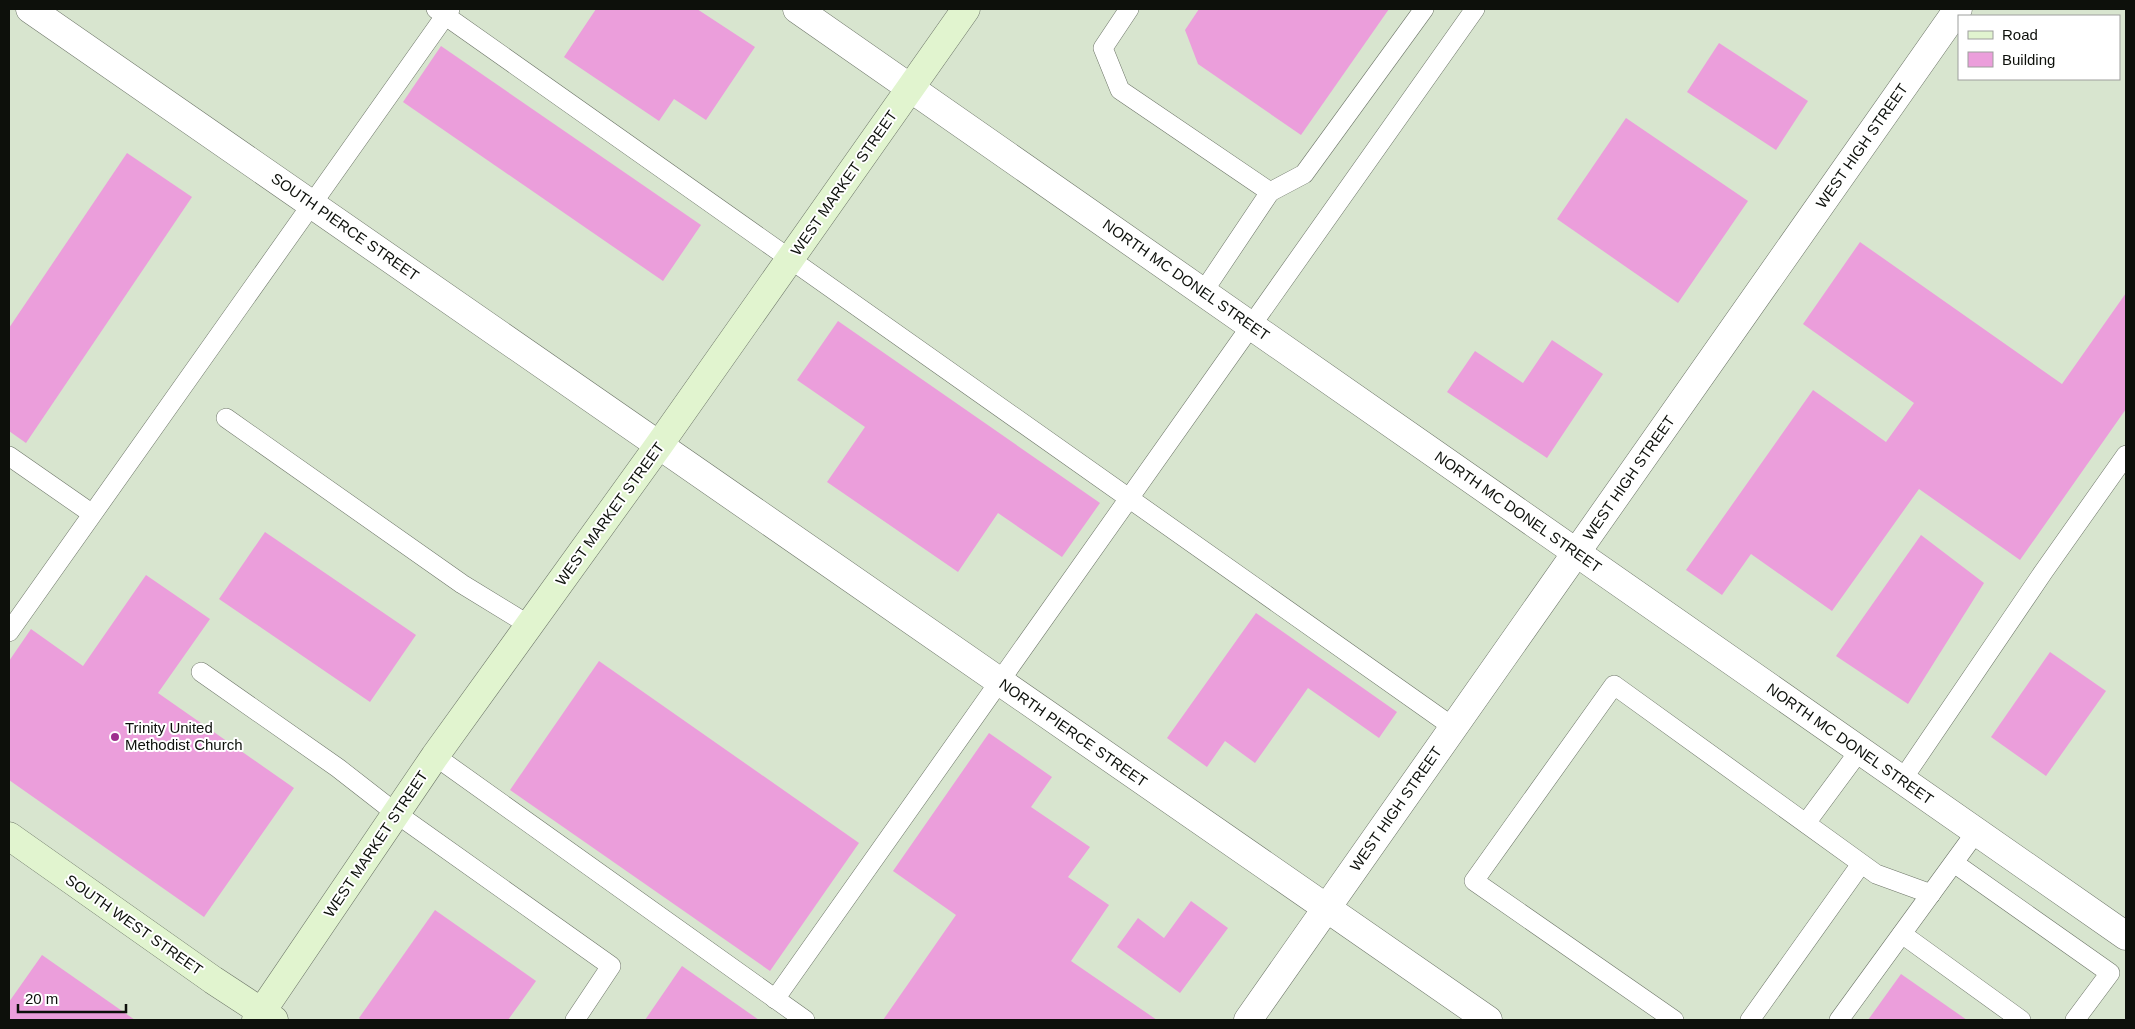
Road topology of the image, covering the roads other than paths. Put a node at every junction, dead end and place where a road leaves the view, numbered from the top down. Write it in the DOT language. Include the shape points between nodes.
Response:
graph roads {
  1 [pos="30,9"];
  2 [pos="797,9"];
  3 [pos="966,9"];
  4 [pos="1129,9"];
  5 [pos="1424,9"];
  6 [pos="1474,9"];
  7 [pos="1958,9"];
  8 [pos="444,11"];
  9 [pos="910,88"];
  10 [pos="1270,192"];
  11 [pos="312,204"];
  12 [pos="790,261"];
  13 [pos="1203,292"];
  14 [pos="1251,325"];
  15 [pos="226,418"];
  16 [pos="660,445"];
  17 [pos="2126,455"];
  18 [pos="9,456"];
  19 [pos="1128,499"];
  20 [pos="91,513"];
  21 [pos="1576,552"];
  22 [pos="529,625"];
  23 [pos="9,632"];
  24 [pos="201,672"];
  25 [pos="999,682"];
  26 [pos="1453,727"];
  27 [pos="1860,750"];
  28 [pos="435,756"];
  29 [pos="1902,780"];
  30 [pos="397,814"];
  31 [pos="1806,823"];
  32 [pos="1976,832"];
  33 [pos="9,836"];
  34 [pos="1954,863"];
  35 [pos="1861,864"];
  36 [pos="1931,894"];
  37 [pos="1326,908"];
  38 [pos="1902,934"];
  39 [pos="2126,936"];
  40 [pos="775,999"];
  41 [pos="264,1017"];
  42 [pos="575,1020"];
  43 [pos="805,1020"];
  44 [pos="1248,1020"];
  45 [pos="1488,1020"];
  46 [pos="1674,1020"];
  47 [pos="1750,1020"];
  48 [pos="1839,1020"];
  49 [pos="2021,1020"];
  50 [pos="2075,1020"];
  1 -- 11 [label="street, SOUTH PIERCE STREET"];
  2 -- 9 [label="street, NORTH MC DONEL STREET"];
  3 -- 9 [label="street, WEST MARKET STREET"];
  4 -- 10 [label="lane" via="1103,48 1120,90"];
  5 -- 10 [label="lane" via="1304,174"];
  6 -- 14 [label="lane"];
  7 -- 21 [label="street, WEST HIGH STREET"];
  8 -- 11 [label="lane"];
  8 -- 12 [label="lane"];
  9 -- 12 [label="street, WEST MARKET STREET"];
  9 -- 13 [label="street, NORTH MC DONEL STREET"];
  10 -- 13 [label="lane"];
  11 -- 16 [label="street, SOUTH PIERCE STREET"];
  11 -- 20 [label="lane"];
  12 -- 16 [label="street, WEST MARKET STREET"];
  12 -- 19 [label="lane"];
  13 -- 14 [label="street, NORTH MC DONEL STREET"];
  14 -- 19 [label="lane"];
  14 -- 21 [label="street, NORTH MC DONEL STREET"];
  15 -- 22 [label="lane" via="462,584"];
  16 -- 22 [label="street, WEST MARKET STREET"];
  16 -- 25 [label="street, NORTH PIERCE STREET"];
  17 -- 29 [label="lane"];
  18 -- 20 [label="lane"];
  19 -- 25 [label="lane"];
  19 -- 26 [label="lane"];
  20 -- 23 [label="lane"];
  21 -- 26 [label="street, WEST HIGH STREET"];
  21 -- 27 [label="street, NORTH MC DONEL STREET"];
  22 -- 28 [label="street, WEST MARKET STREET"];
  24 -- 30 [label="lane" via="338,768"];
  25 -- 37 [label="street, NORTH PIERCE STREET"];
  25 -- 40 [label="lane"];
  26 -- 37 [label="street, WEST HIGH STREET"];
  27 -- 29 [label="street, NORTH MC DONEL STREET"];
  27 -- 31 [label="lane"];
  28 -- 30 [label="street, WEST MARKET STREET"];
  28 -- 40 [label="lane"];
  29 -- 32 [label="street, NORTH MC DONEL STREET"];
  30 -- 41 [label="street, WEST MARKET STREET"];
  30 -- 42 [label="lane" via="611,966"];
  31 -- 35 [label="lane"];
  31 -- 46 [label="lane" via="1614,685 1474,881"];
  32 -- 34 [label="lane"];
  32 -- 39 [label="street, NORTH MC DONEL STREET"];
  33 -- 41 [label="street, SOUTH WEST STREET"];
  34 -- 36 [label="lane"];
  34 -- 50 [label="lane" via="2110,973"];
  35 -- 36 [label="lane" via="1876,874"];
  35 -- 47 [label="lane"];
  36 -- 38 [label="lane"];
  37 -- 44 [label="street, WEST HIGH STREET"];
  37 -- 45 [label="street, NORTH PIERCE STREET"];
  38 -- 48 [label="lane"];
  38 -- 49 [label="lane"];
  40 -- 43 [label="lane"];
}
